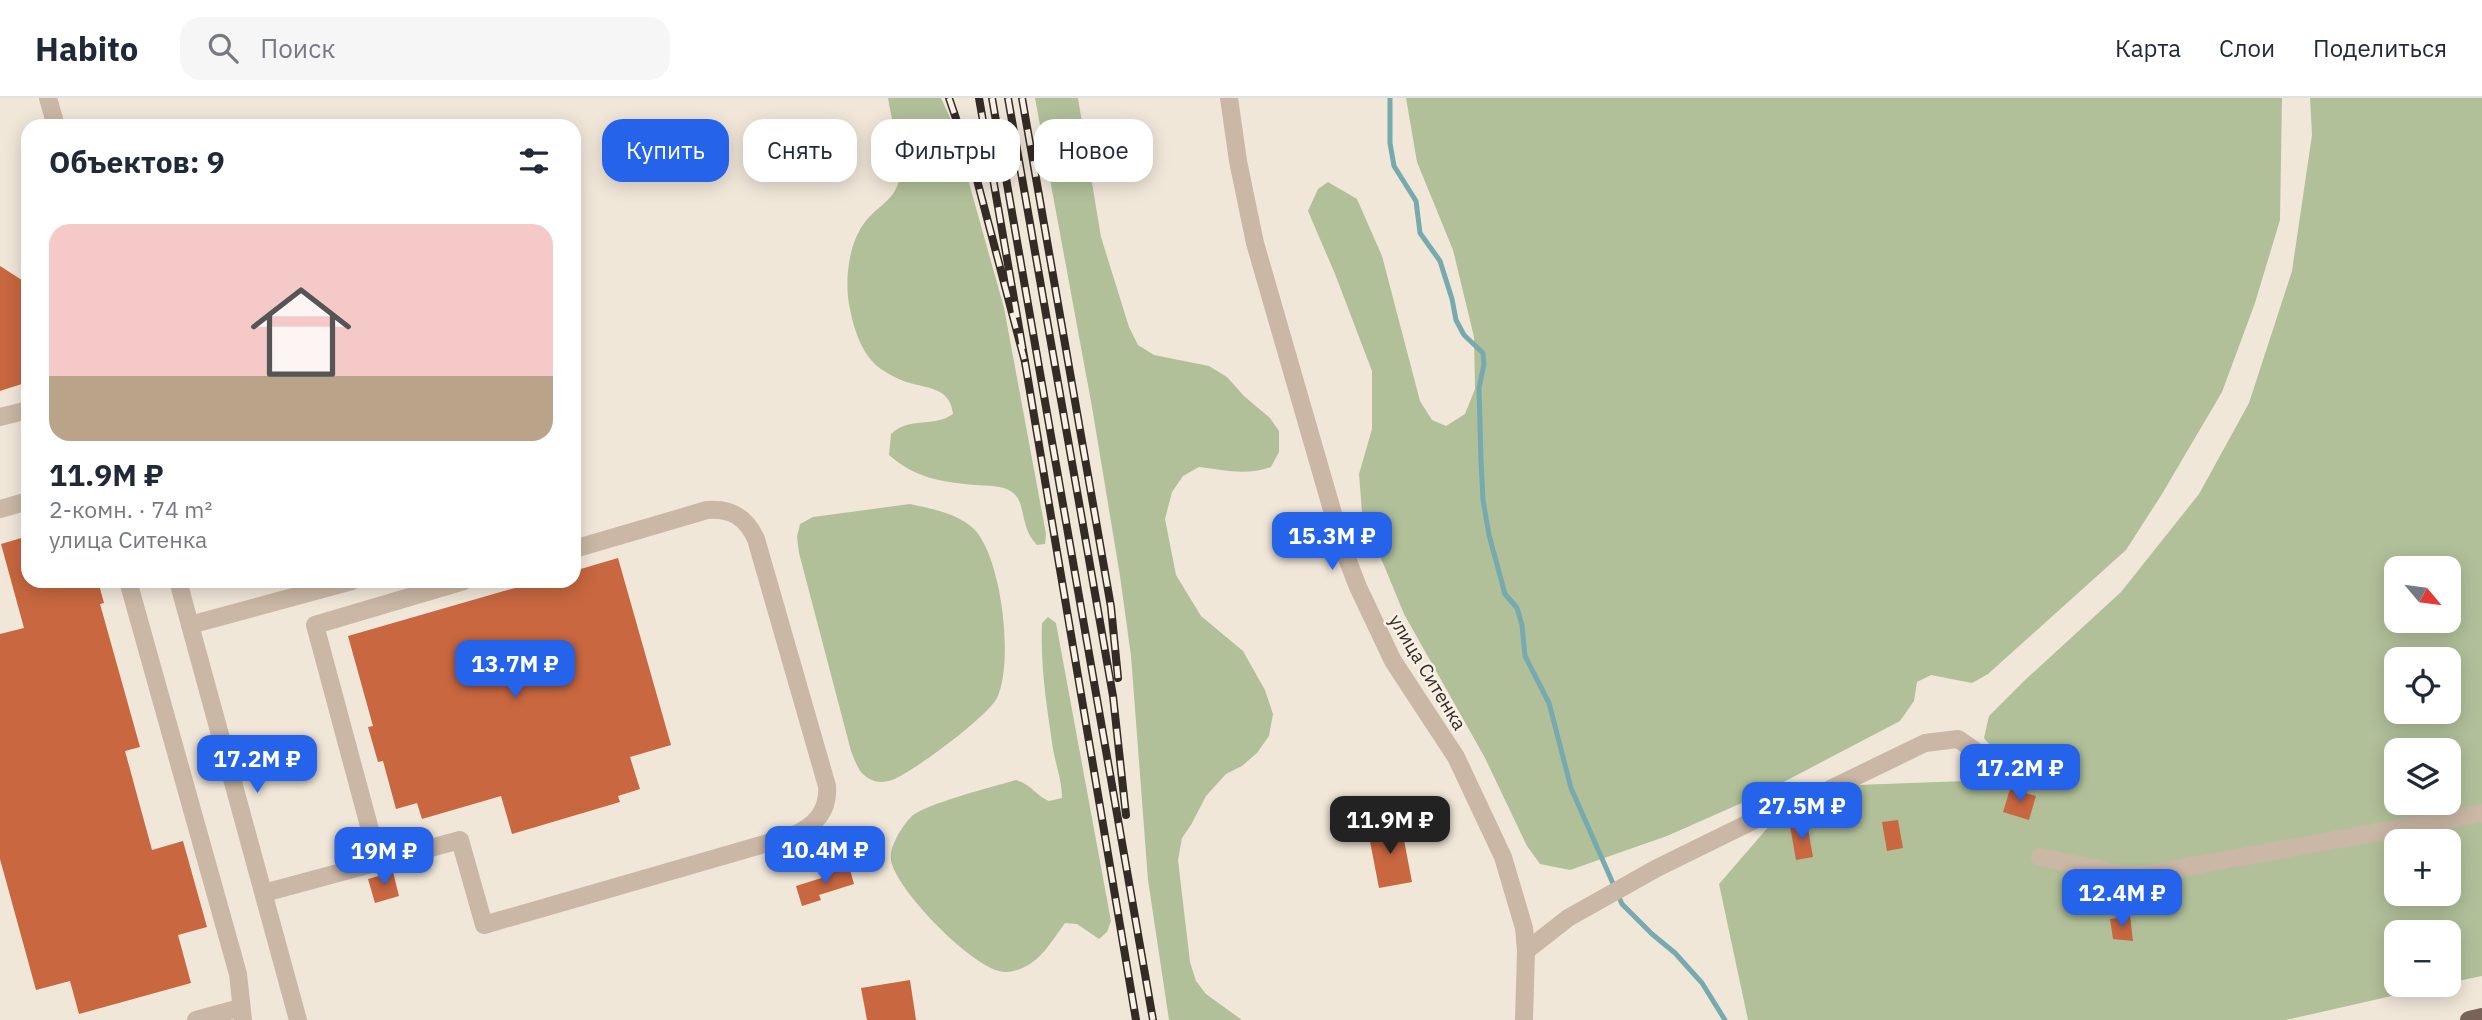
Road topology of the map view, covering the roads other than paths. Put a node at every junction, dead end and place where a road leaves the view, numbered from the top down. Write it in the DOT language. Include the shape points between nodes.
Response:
graph roads {
  1 [pos="48,98"];
  2 [pos="1230,98"];
  3 [pos="54,119"];
  4 [pos="21,412"];
  5 [pos="0,417"];
  6 [pos="21,503"];
  7 [pos="0,509"];
  8 [pos="581,547"];
  9 [pos="130,588"];
  10 [pos="180,588"];
  11 [pos="326,588"];
  12 [pos="440,588"];
  13 [pos="190,625"];
  14 [pos="2000,768"];
  15 [pos="2482,813"];
  16 [pos="2040,857"];
  17 [pos="379,863"];
  18 [pos="264,894"];
  19 [pos="1526,951"];
  20 [pos="233,1015"];
  21 [pos="2482,1017"];
  22 [pos="196,1020"];
  23 [pos="299,1020"];
  24 [pos="1524,1020"];
  25 [pos="2469,1020"];
  1 -- 3 [label="street"];
  2 -- 19 [label="street, улица Ситенка" via="1255,243 1343,548 1393,661 1456,758 1503,858 1524,928"];
  4 -- 5 [label="street"];
  6 -- 7 [label="street"];
  8 -- 17 [label="street" via="707,510 721,509 743,518 756,539 827,786 824,811 792,836 484,925 460,840"];
  9 -- 20 [label="street" via="237,974"];
  10 -- 13 [label="street"];
  11 -- 13 [label="street"];
  12 -- 17 [label="street" via="314,625"];
  13 -- 18 [label="street"];
  14 -- 19 [label="street" via="1958,740 1926,743 1657,868 1568,918"];
  15 -- 16 [label="street" via="2148,874 2125,875"];
  17 -- 18 [label="street"];
  18 -- 23 [label="street"];
  19 -- 24 [label="street, улица Ситенка"];
  20 -- 22 [label="street"];
  21 -- 25 [label="main road"];
}
